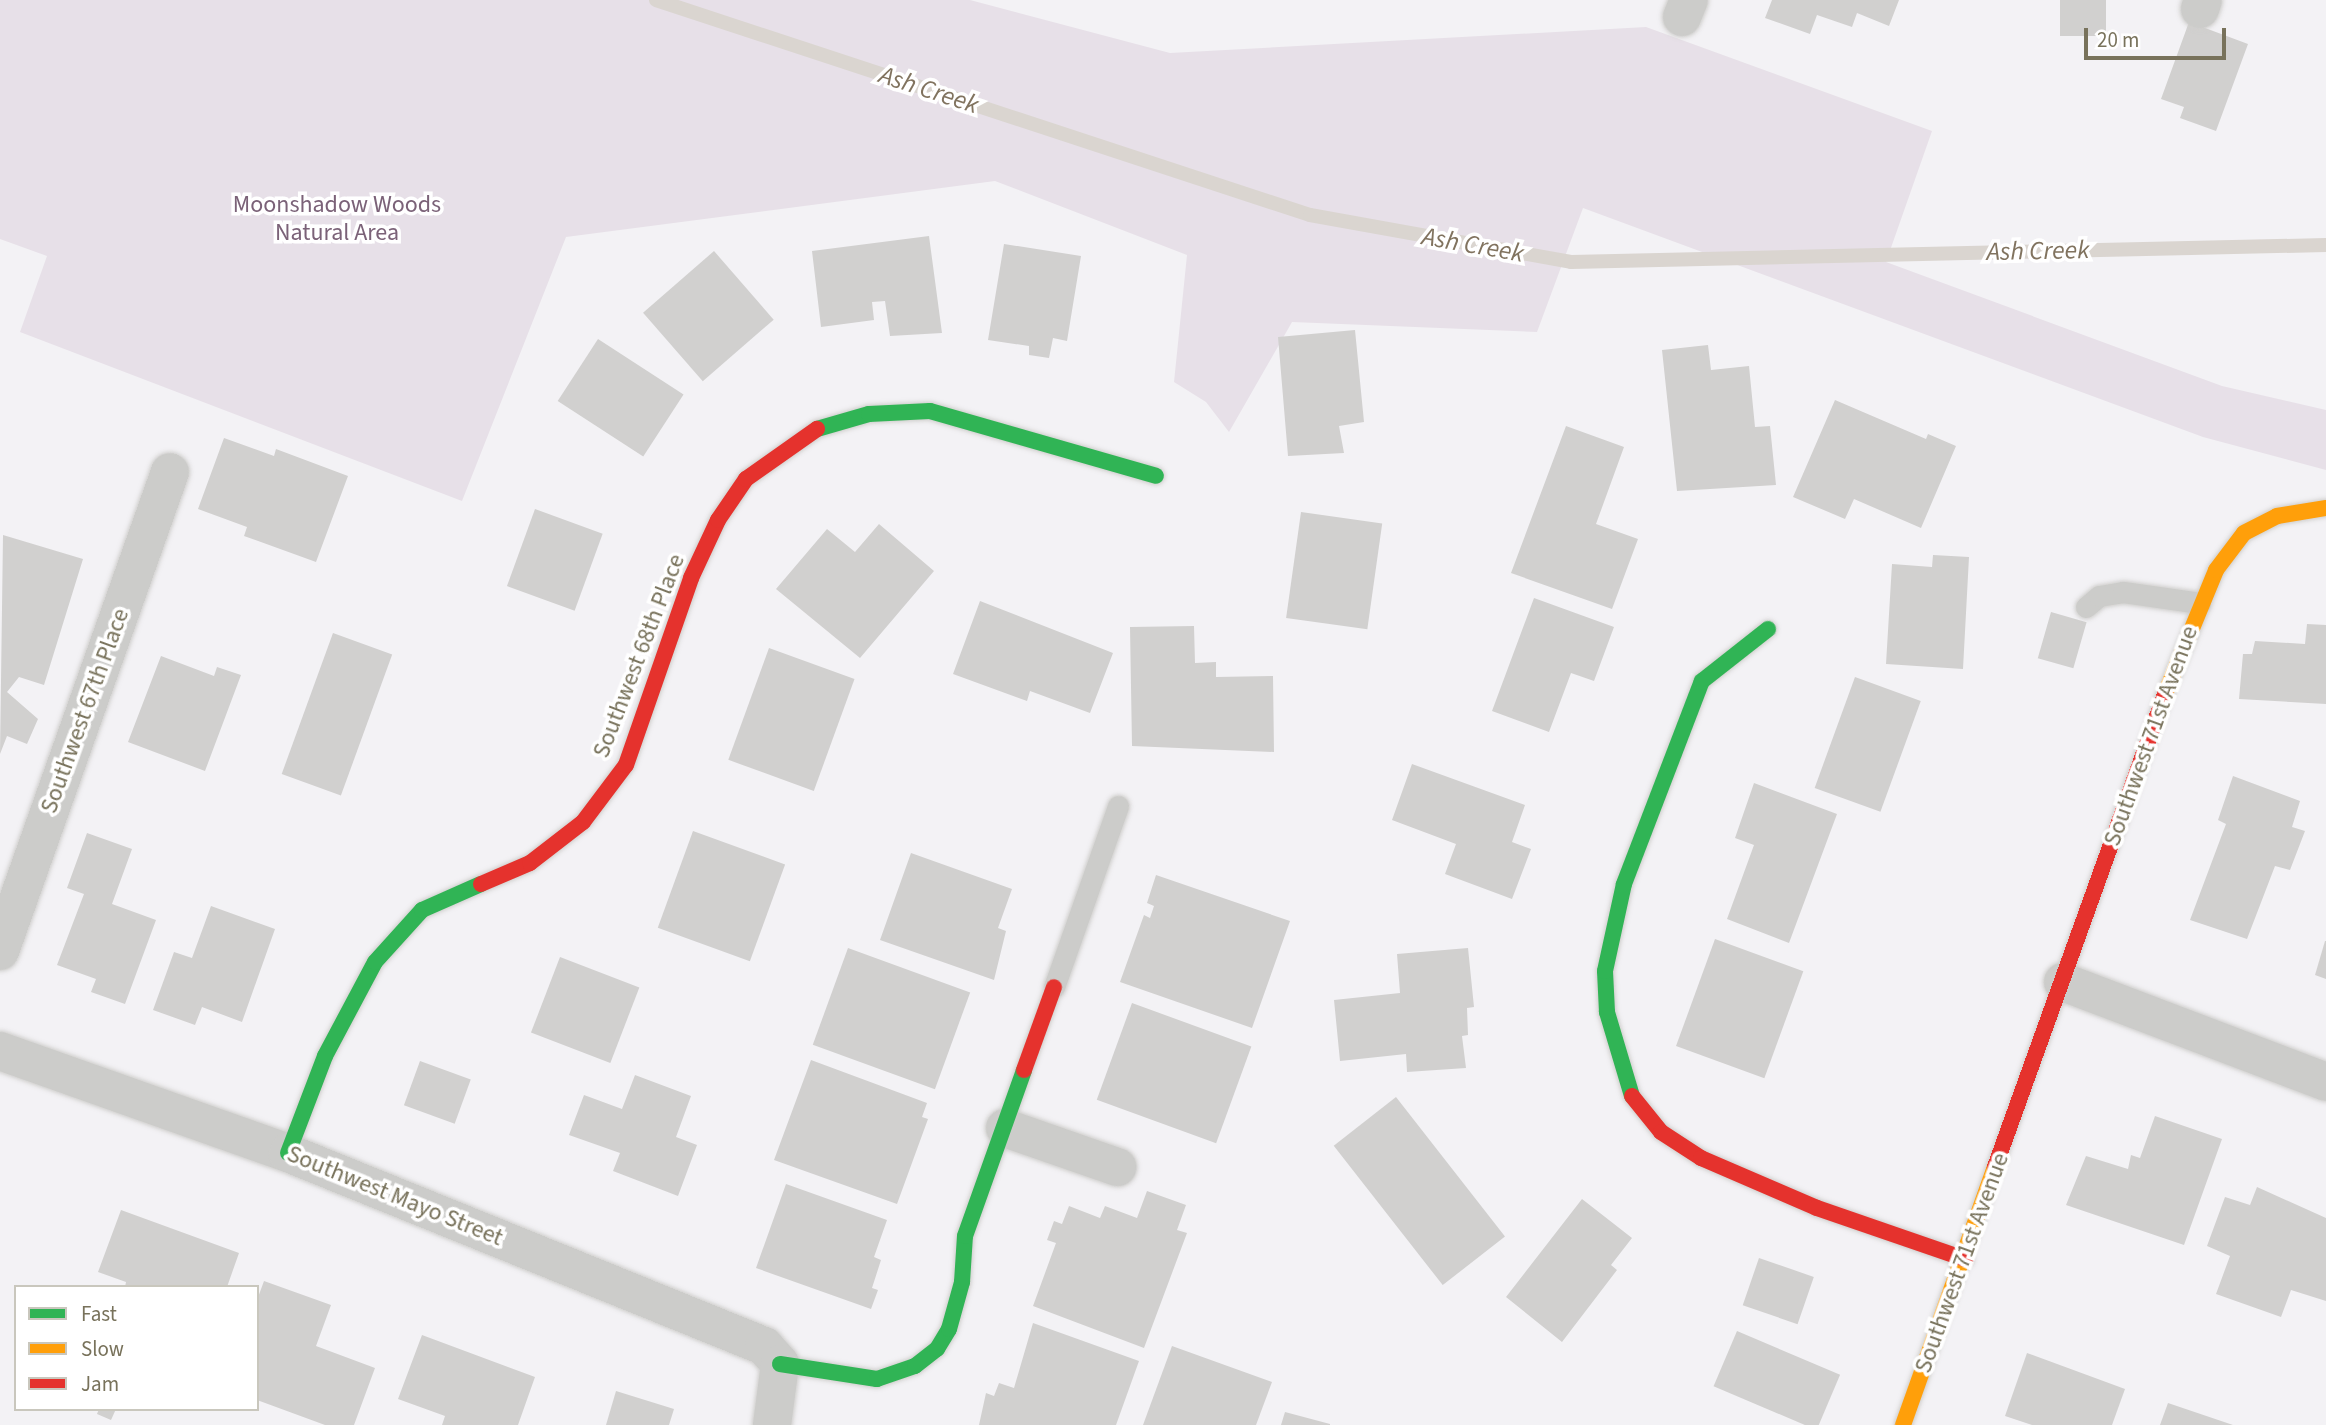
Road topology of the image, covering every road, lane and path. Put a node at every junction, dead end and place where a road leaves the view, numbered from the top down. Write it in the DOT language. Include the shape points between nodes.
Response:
graph roads {
  1 [pos="170,472"];
  2 [pos="1156,476"];
  3 [pos="2326,508"];
  4 [pos="2200,603"];
  5 [pos="2086,607"];
  6 [pos="1768,629"];
  7 [pos="1118,806"];
  8 [pos="0,951"];
  9 [pos="2063,982"];
  10 [pos="1054,987"];
  11 [pos="0,1051"];
  12 [pos="2326,1082"];
  13 [pos="1005,1128"];
  14 [pos="288,1153"];
  15 [pos="1117,1167"];
  16 [pos="1965,1259"];
  17 [pos="780,1364"];
  18 [pos="772,1425"];
  19 [pos="1903,1425"];
  1 -- 8 [label="street, Southwest 67th Place"];
  2 -- 14 [label="street, Southwest 68th Place" via="930,411 869,414 819,428 746,479 718,520 691,578 626,765 583,822 530,863 422,910 375,962 325,1056"];
  3 -- 4 [label="street, Southwest 71st Avenue" via="2277,516 2244,533 2216,570"];
  4 -- 5 [label="lane" via="2123,592 2099,596"];
  4 -- 9 [label="street, Southwest 71st Avenue"];
  6 -- 16 [label="street" via="1702,681 1624,884 1605,971 1607,1012 1618,1056 1631,1094 1661,1132 1701,1158 1818,1208"];
  7 -- 10 [label="lane"];
  9 -- 12 [label="street"];
  9 -- 16 [label="street, Southwest 71st Avenue"];
  10 -- 13 [label="street"];
  11 -- 14 [label="street, Southwest Mayo Street"];
  13 -- 15 [label="street"];
  13 -- 17 [label="street" via="965,1236 962,1282 949,1329 937,1349 915,1366 877,1379"];
  14 -- 17 [label="street, Southwest Mayo Street" via="718,1325 764,1346"];
  16 -- 19 [label="street, Southwest 71st Avenue"];
  17 -- 18 [label="street"];
}
